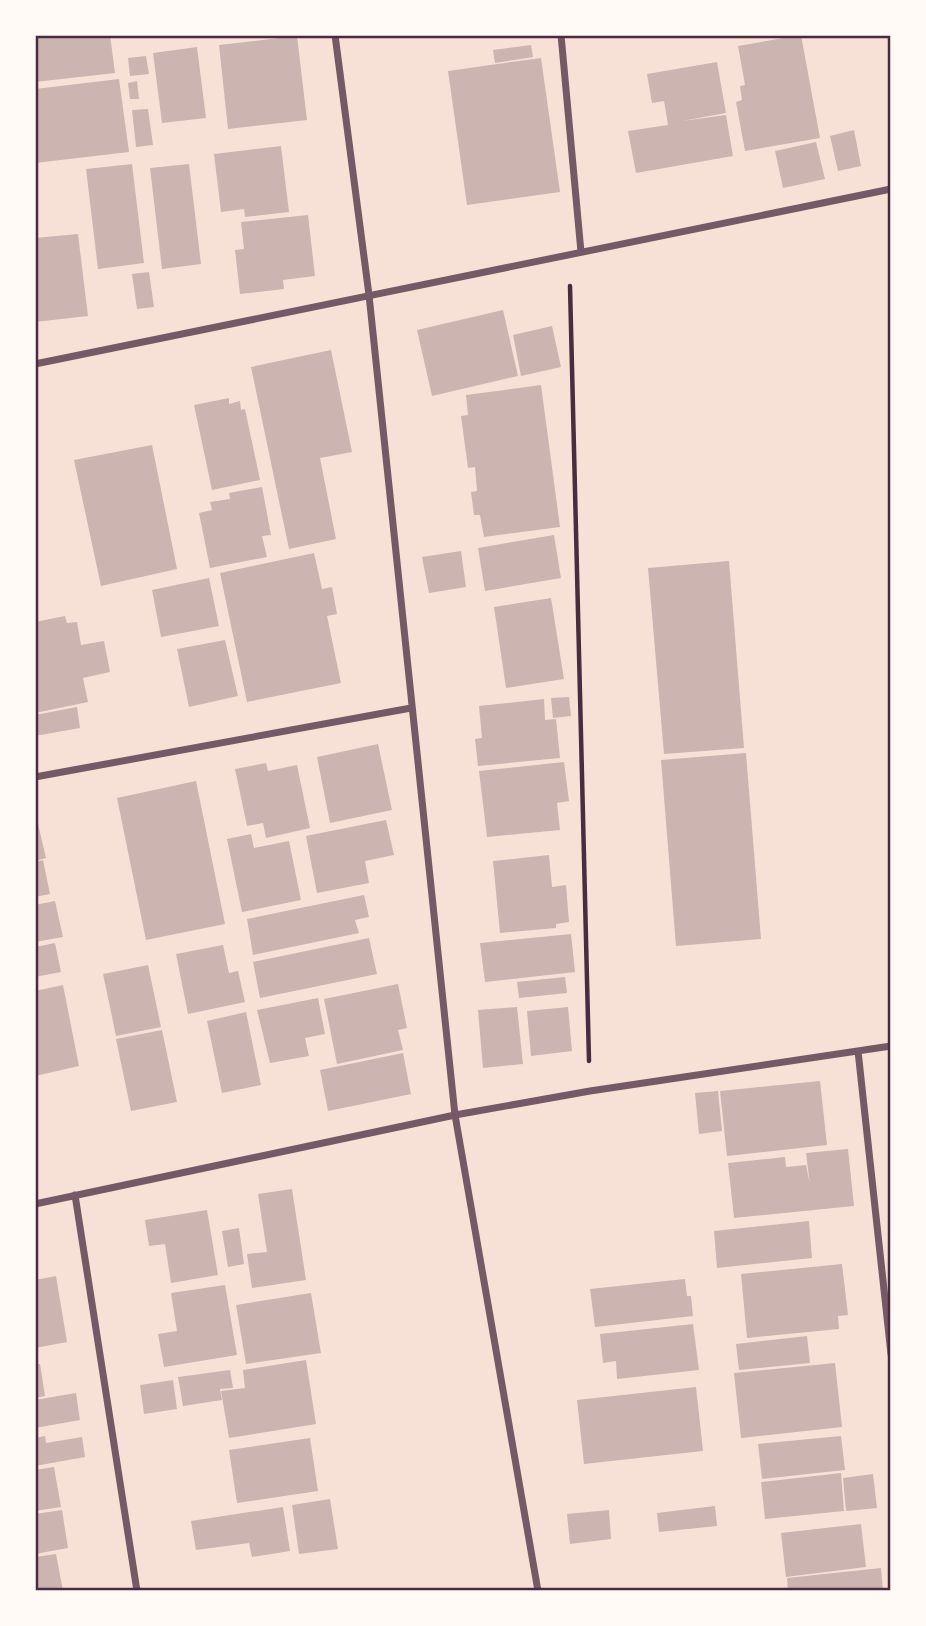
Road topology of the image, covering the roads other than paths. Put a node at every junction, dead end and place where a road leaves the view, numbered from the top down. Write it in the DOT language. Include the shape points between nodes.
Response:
graph roads {
  1 [pos="335,35"];
  2 [pos="561,35"];
  3 [pos="891,189"];
  4 [pos="581,252"];
  5 [pos="369,295"];
  6 [pos="35,364"];
  7 [pos="411,708"];
  8 [pos="35,777"];
  9 [pos="891,1046"];
  10 [pos="858,1051"];
  11 [pos="455,1115"];
  12 [pos="75,1195"];
  13 [pos="35,1204"];
  14 [pos="891,1354"];
  15 [pos="137,1591"];
  16 [pos="538,1591"];
  1 -- 5 [label="street"];
  2 -- 4 [label="street"];
  3 -- 4 [label="street"];
  4 -- 5 [label="street"];
  5 -- 6 [label="street"];
  5 -- 7 [label="street"];
  7 -- 8 [label="street"];
  7 -- 11 [label="street"];
  9 -- 10 [label="street"];
  10 -- 11 [label="street"];
  10 -- 14 [label="street"];
  11 -- 12 [label="street"];
  11 -- 16 [label="street"];
  12 -- 13 [label="street"];
  12 -- 15 [label="street"];
}
